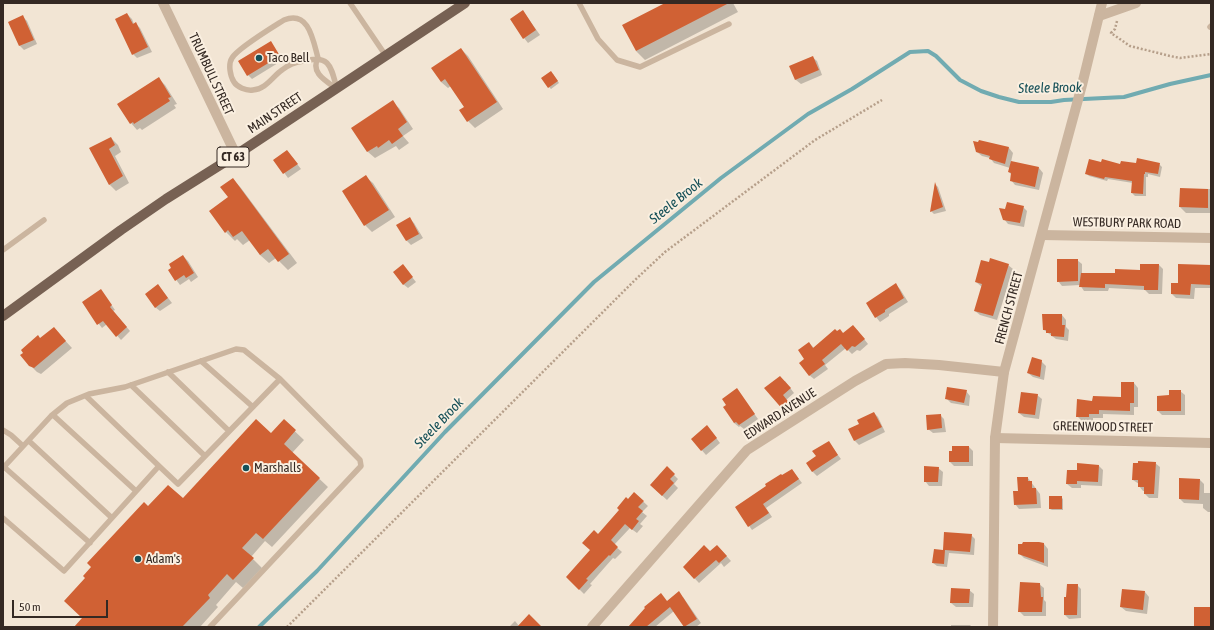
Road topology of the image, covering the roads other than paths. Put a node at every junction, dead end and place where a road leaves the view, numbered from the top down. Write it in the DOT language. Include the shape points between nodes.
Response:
graph roads {
  1 [pos="163,3"];
  2 [pos="350,3"];
  3 [pos="465,3"];
  4 [pos="579,3"];
  5 [pos="1102,3"];
  6 [pos="1136,3"];
  7 [pos="1100,16"];
  8 [pos="729,24"];
  9 [pos="386,56"];
  10 [pos="318,58"];
  11 [pos="337,88"];
  12 [pos="236,156"];
  13 [pos="44,220"];
  14 [pos="1042,235"];
  15 [pos="1211,238"];
  16 [pos="3,250"];
  17 [pos="3,316"];
  18 [pos="201,361"];
  19 [pos="168,372"];
  20 [pos="1004,372"];
  21 [pos="280,379"];
  22 [pos="131,385"];
  23 [pos="86,396"];
  24 [pos="253,407"];
  25 [pos="53,415"];
  26 [pos="3,430"];
  27 [pos="229,431"];
  28 [pos="995,438"];
  29 [pos="29,441"];
  30 [pos="1211,443"];
  31 [pos="23,446"];
  32 [pos="205,456"];
  33 [pos="159,466"];
  34 [pos="3,467"];
  35 [pos="136,492"];
  36 [pos="3,518"];
  37 [pos="112,518"];
  38 [pos="90,543"];
  39 [pos="210,627"];
  40 [pos="592,627"];
  41 [pos="993,627"];
  1 -- 12 [label="street, TRUMBULL STREET"];
  2 -- 9 [label="lane"];
  3 -- 9 [label="main road, MAIN STREET / CT 63"];
  4 -- 8 [label="lane" via="598,39 618,60 640,67"];
  5 -- 7 [label="street, FRENCH STREET"];
  6 -- 7 [label="street"];
  7 -- 14 [label="street, FRENCH STREET"];
  9 -- 11 [label="main road, MAIN STREET / CT 63"];
  10 -- 10 [label="lane" via="307,26 301,19 292,16 232,58 230,73 238,86 252,90 267,84 282,69 292,64"];
  10 -- 11 [label="lane" via="332,69"];
  10 -- 11 [label="lane" via="315,68 320,76"];
  11 -- 12 [label="main road, MAIN STREET / CT 63"];
  12 -- 17 [label="main road, MAIN STREET / CT 63" via="166,199"];
  13 -- 16 [label="lane"];
  14 -- 15 [label="street, WESTBURY PARK ROAD"];
  14 -- 20 [label="street, FRENCH STREET"];
  18 -- 19 [label="lane"];
  18 -- 21 [label="lane" via="236,349 244,350"];
  18 -- 24 [label="lane"];
  19 -- 22 [label="lane"];
  19 -- 27 [label="lane"];
  20 -- 28 [label="street, FRENCH STREET"];
  20 -- 40 [label="street, EDWARD AVENUE" via="939,365 886,364 855,381 747,450"];
  21 -- 24 [label="lane"];
  21 -- 39 [label="lane" via="360,460 361,466"];
  22 -- 23 [label="lane"];
  22 -- 32 [label="lane"];
  23 -- 25 [label="lane" via="67,403"];
  23 -- 33 [label="lane"];
  24 -- 27 [label="lane"];
  25 -- 29 [label="lane"];
  25 -- 35 [label="lane"];
  26 -- 31 [label="lane"];
  27 -- 32 [label="lane"];
  28 -- 30 [label="street, GREENWOOD STREET"];
  28 -- 41 [label="street, FRENCH STREET"];
  29 -- 31 [label="lane"];
  29 -- 37 [label="lane"];
  31 -- 34 [label="lane"];
  32 -- 33 [label="lane" via="178,484"];
  33 -- 35 [label="lane"];
  34 -- 38 [label="lane"];
  35 -- 37 [label="lane"];
  36 -- 38 [label="lane" via="64,571"];
  37 -- 38 [label="lane"];
}
